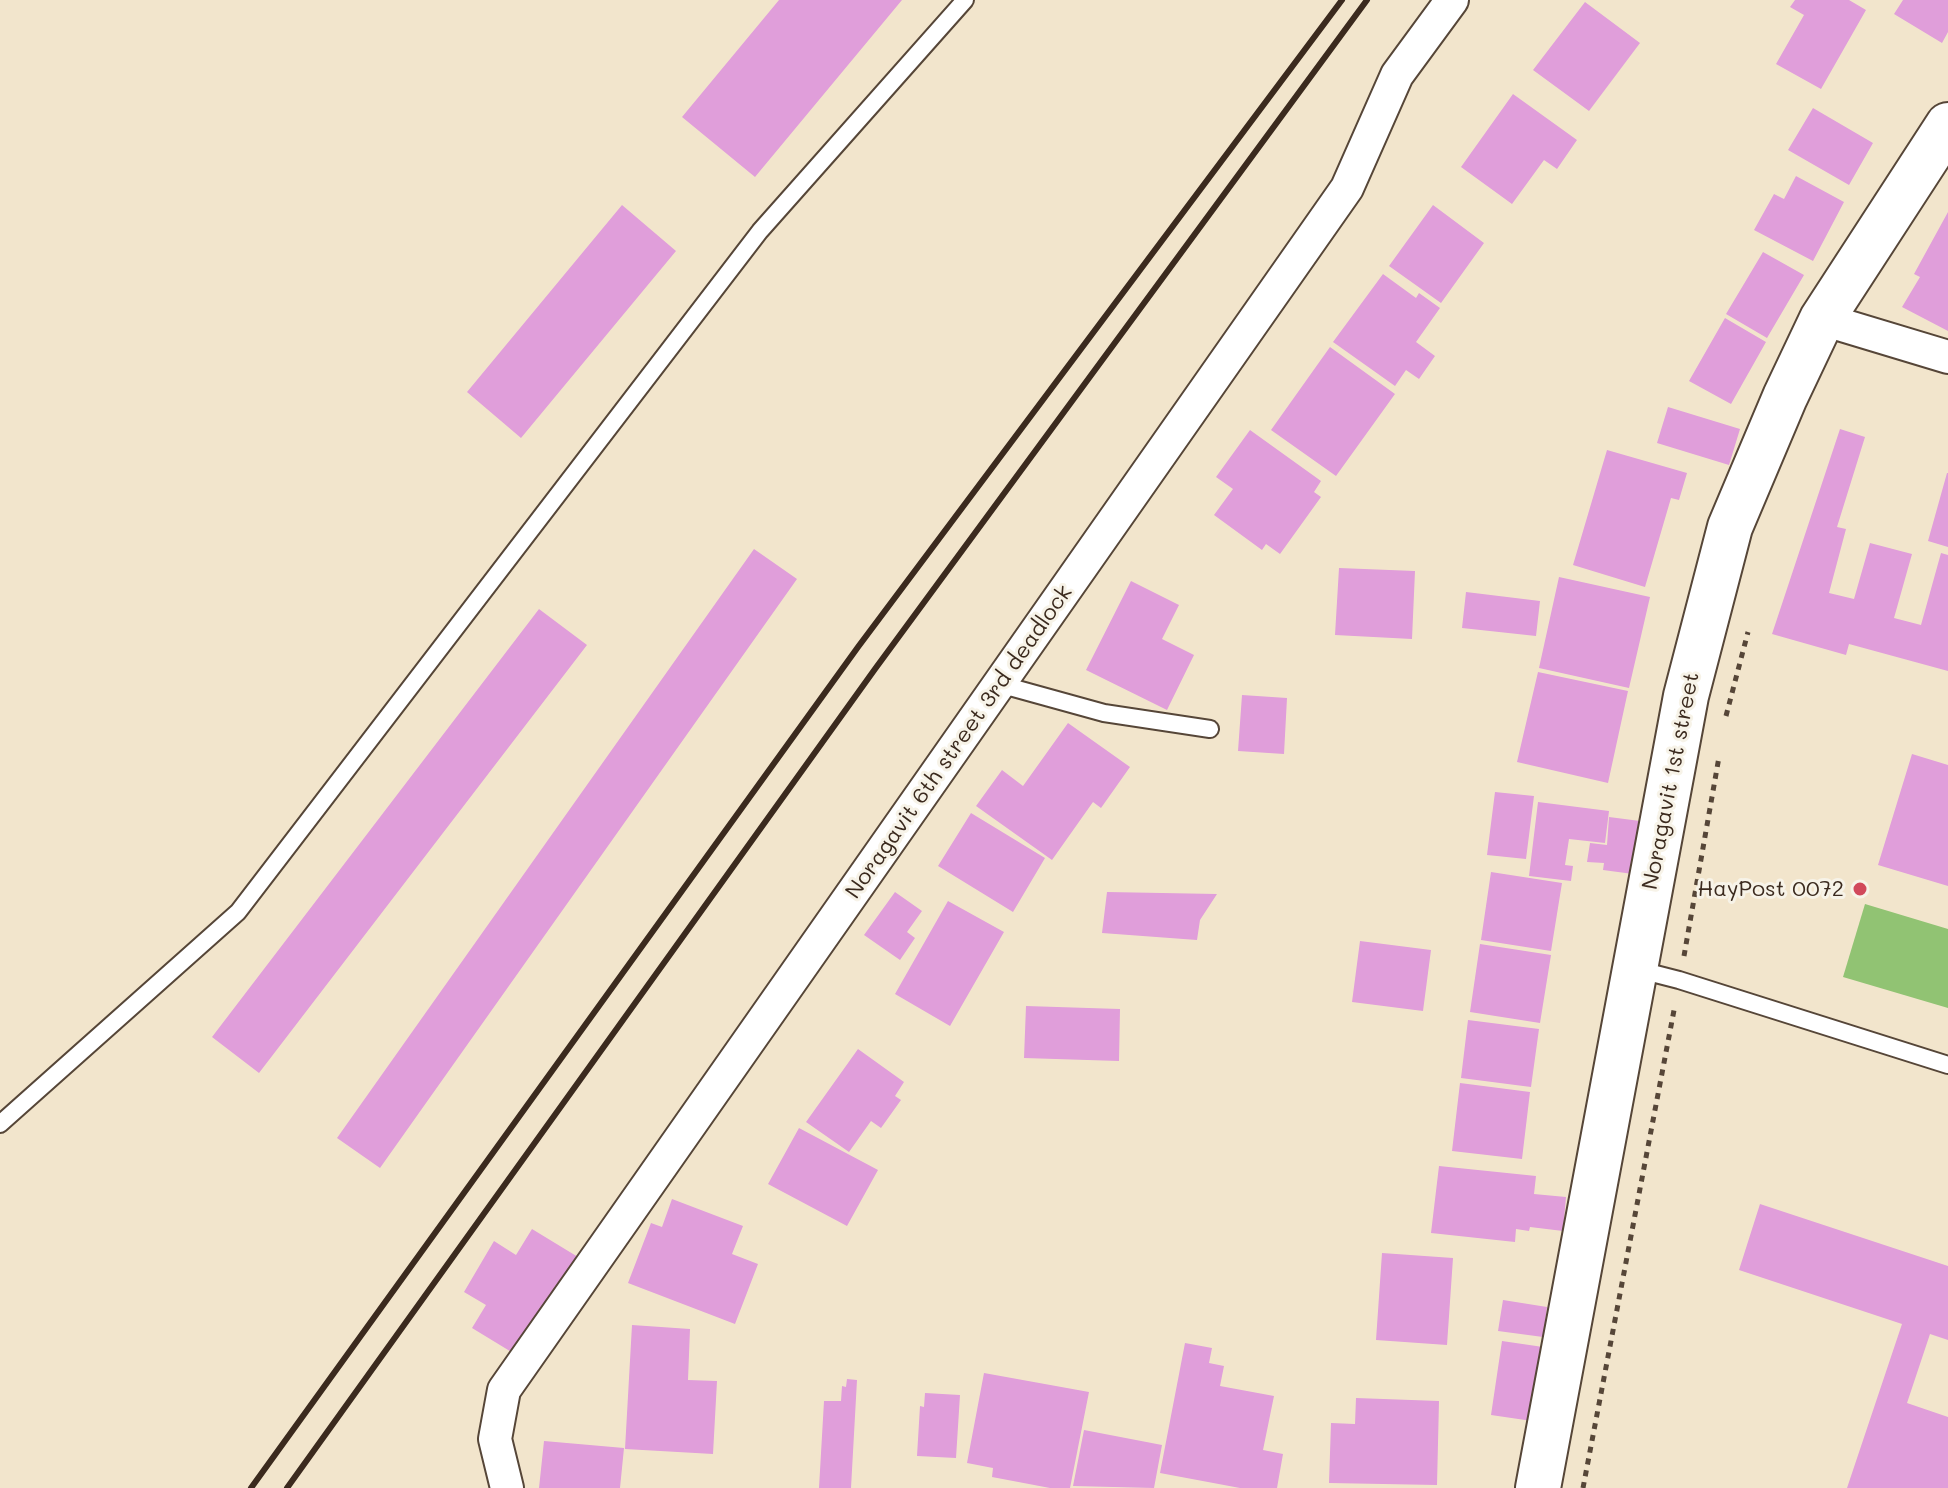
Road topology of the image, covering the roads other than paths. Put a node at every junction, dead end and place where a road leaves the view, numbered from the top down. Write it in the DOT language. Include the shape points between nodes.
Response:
graph roads {
  1 [pos="965,0"];
  2 [pos="1452,0"];
  3 [pos="1948,125"];
  4 [pos="1822,319"];
  5 [pos="1948,357"];
  6 [pos="999,684"];
  7 [pos="1210,729"];
  8 [pos="1634,968"];
  9 [pos="1948,1065"];
  10 [pos="0,1124"];
  11 [pos="507,1488"];
  12 [pos="1538,1488"];
  1 -- 10 [label="lane" via="760,231 238,912"];
  2 -- 6 [label="street, Noragavit 6th street 3rd deadlock" via="1397,75 1347,188"];
  3 -- 4 [label="main road, Noragavit 1st street"];
  4 -- 5 [label="street"];
  4 -- 8 [label="main road, Noragavit 1st street" via="1730,527 1686,696"];
  6 -- 7 [label="lane" via="1104,713"];
  6 -- 11 [label="street, Noragavit 6th street 3rd deadlock" via="504,1390 495,1439"];
  8 -- 9 [label="lane"];
  8 -- 12 [label="main road, Noragavit 1st street"];
}
